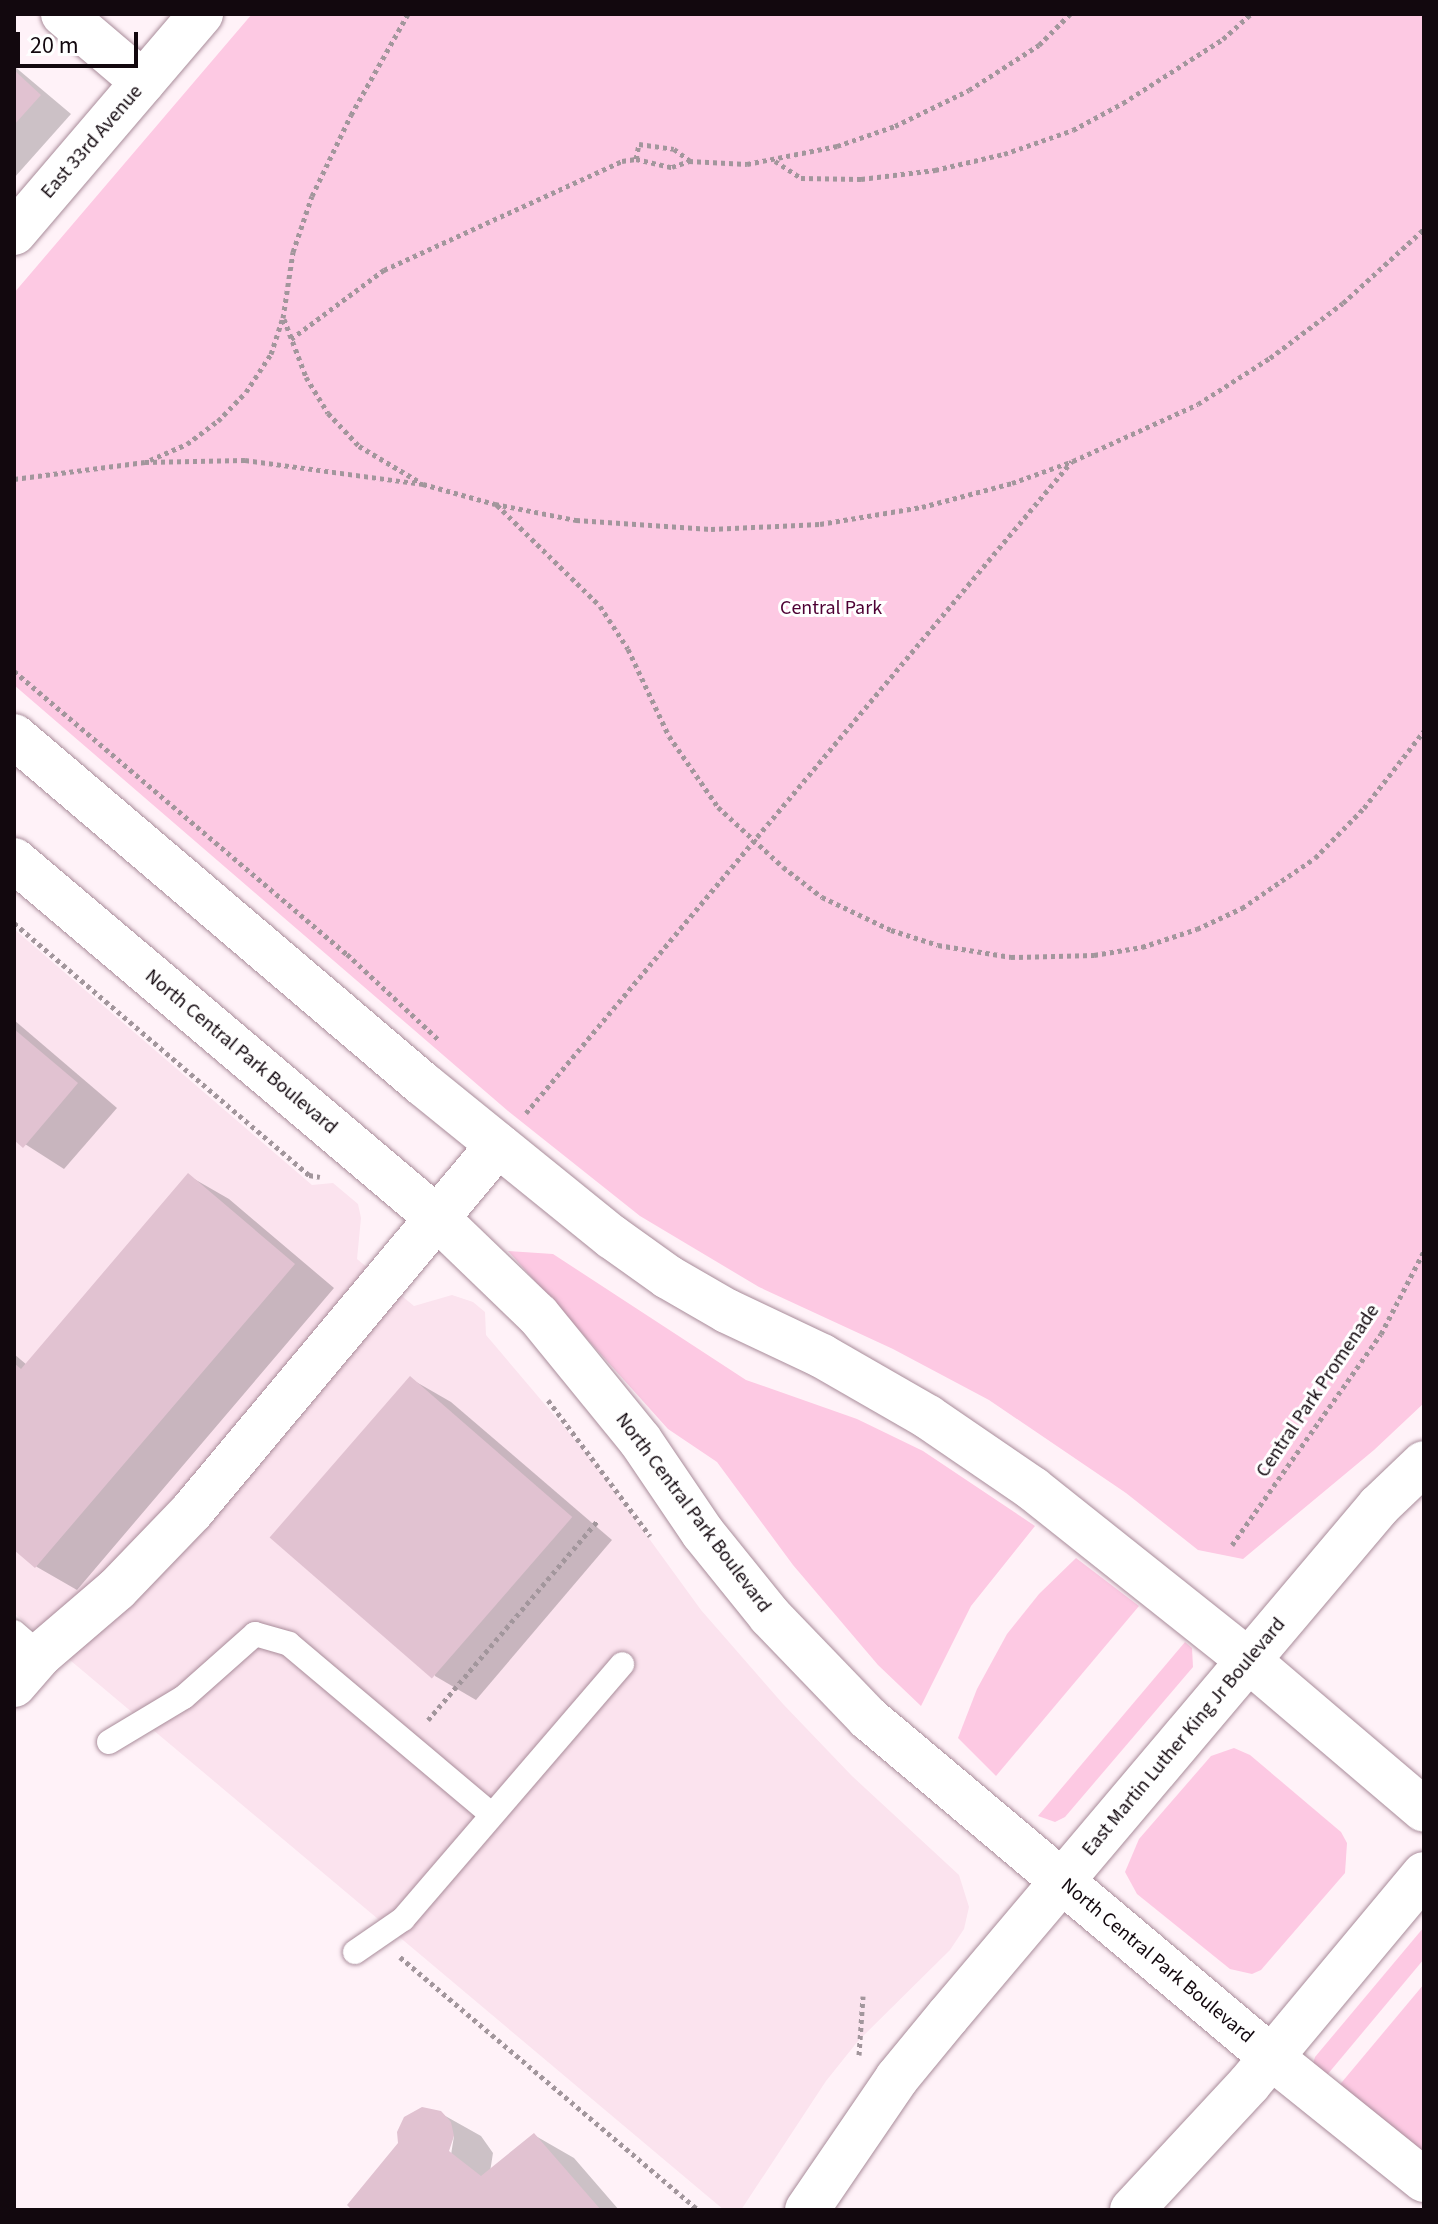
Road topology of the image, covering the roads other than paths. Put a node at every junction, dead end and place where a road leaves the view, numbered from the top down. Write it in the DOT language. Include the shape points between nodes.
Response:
graph roads {
  1 [pos="63,14"];
  2 [pos="201,14"];
  3 [pos="143,82"];
  4 [pos="14,233"];
  5 [pos="14,736"];
  6 [pos="14,860"];
  7 [pos="498,1145"];
  8 [pos="436,1217"];
  9 [pos="1424,1463"];
  10 [pos="20,1657"];
  11 [pos="1248,1660"];
  12 [pos="622,1664"];
  13 [pos="109,1742"];
  14 [pos="1424,1810"];
  15 [pos="492,1815"];
  16 [pos="1424,1874"];
  17 [pos="1063,1881"];
  18 [pos="355,1952"];
  19 [pos="1271,2057"];
  20 [pos="1424,2180"];
  21 [pos="807,2210"];
  22 [pos="1132,2210"];
  1 -- 3 [label="main road"];
  2 -- 3 [label="main road, East 33rd Avenue"];
  3 -- 4 [label="main road, East 33rd Avenue"];
  5 -- 7 [label="main road"];
  6 -- 8 [label="main road, North Central Park Boulevard"];
  7 -- 8 [label="main road"];
  7 -- 11 [label="main road" via="668,1277 917,1410 1020,1480"];
  8 -- 10 [label="main road" via="192,1511 117,1589"];
  8 -- 17 [label="main road, North Central Park Boulevard" via="538,1315 640,1440 703,1533 770,1616 868,1718"];
  9 -- 11 [label="main road, East Martin Luther King Jr Boulevard" via="1379,1506"];
  11 -- 14 [label="main road"];
  11 -- 17 [label="main road, East Martin Luther King Jr Boulevard"];
  12 -- 15 [label="lane"];
  13 -- 15 [label="lane" via="184,1697 255,1634 289,1644"];
  15 -- 18 [label="lane" via="403,1919"];
  16 -- 19 [label="main road"];
  17 -- 19 [label="main road, North Central Park Boulevard"];
  17 -- 21 [label="main road, East Martin Luther King Jr Boulevard" via="897,2078"];
  19 -- 20 [label="main road, North Central Park Boulevard"];
  19 -- 22 [label="main road"];
}
